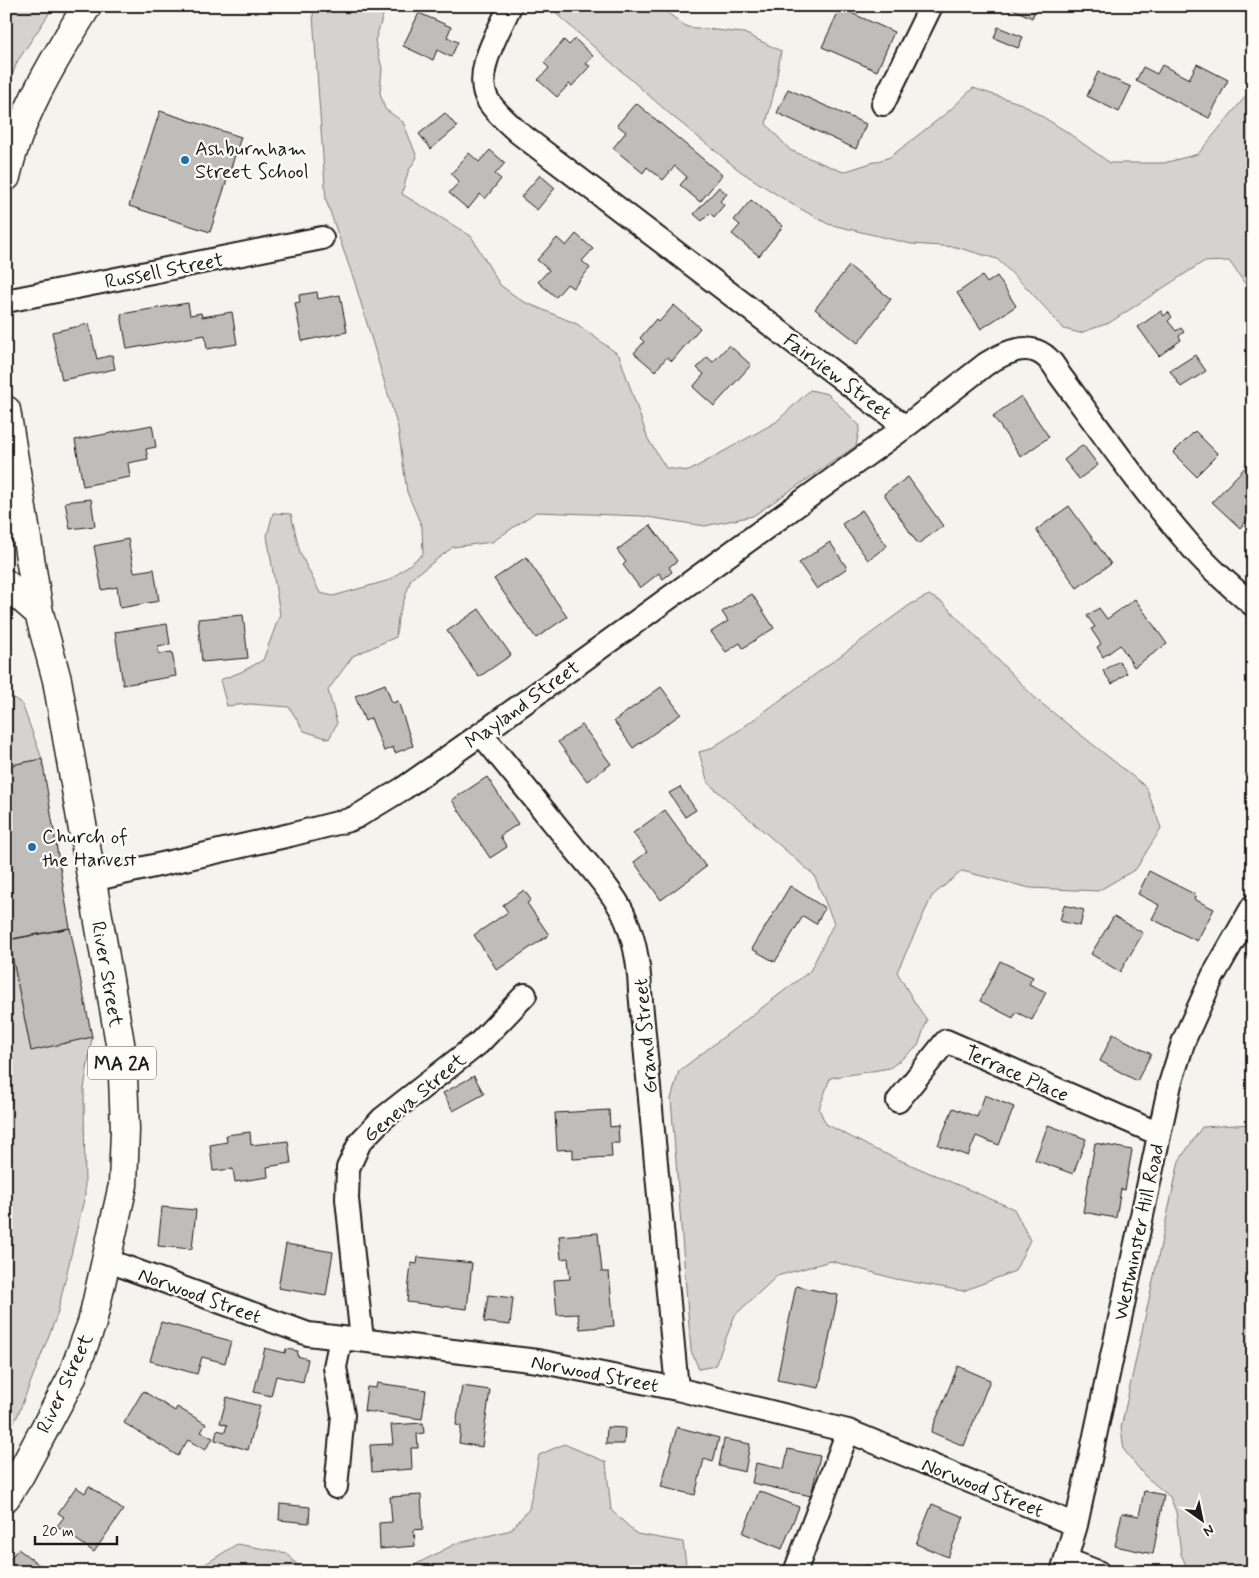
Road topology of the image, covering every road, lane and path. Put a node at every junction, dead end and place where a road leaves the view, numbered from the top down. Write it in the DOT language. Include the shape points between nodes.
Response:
graph roads {
  1 [pos="87,6"];
  2 [pos="510,6"];
  3 [pos="931,6"];
  4 [pos="883,104"];
  5 [pos="6,176"];
  6 [pos="322,238"];
  7 [pos="6,301"];
  8 [pos="6,410"];
  9 [pos="905,426"];
  10 [pos="6,584"];
  11 [pos="1253,605"];
  12 [pos="39,613"];
  13 [pos="481,734"];
  14 [pos="92,880"];
  15 [pos="1253,906"];
  16 [pos="525,995"];
  17 [pos="898,1101"];
  18 [pos="1159,1134"];
  19 [pos="106,1260"];
  20 [pos="351,1339"];
  21 [pos="677,1389"];
  22 [pos="848,1431"];
  23 [pos="336,1487"];
  24 [pos="6,1497"];
  25 [pos="1076,1525"];
  26 [pos="1065,1566"];
  27 [pos="795,1572"];
  28 [pos="1098,1572"];
  1 -- 5 [label="main road" via="34,97"];
  2 -- 9 [label="street, Fairview Street" via="483,74 485,94 500,116"];
  3 -- 4 [label="street"];
  6 -- 7 [label="street, Russell Street"];
  8 -- 12 [label="main road, River Street"];
  9 -- 11 [label="street, Fairview Street" via="1000,355 1023,349 1042,353 1051,360 1121,459 1189,545"];
  9 -- 13 [label="street, Mayland Street"];
  10 -- 12 [label="main road"];
  12 -- 14 [label="main road, River Street / MA 2A" via="57,680"];
  13 -- 14 [label="street, Mayland Street" via="404,788 349,820"];
  13 -- 21 [label="street, Grand Street" via="600,880 622,911 637,952"];
  14 -- 19 [label="main road, River Street / MA 2A" via="120,1043 125,1130 123,1185"];
  15 -- 18 [label="street, Westminster Hill Road" via="1213,976 1184,1040"];
  16 -- 20 [label="street, Geneva Street" via="479,1043 382,1119 360,1142 348,1168"];
  17 -- 18 [label="street, Terrace Place" via="946,1042"];
  18 -- 25 [label="street, Westminster Hill Road"];
  19 -- 20 [label="street, Norwood Street" via="308,1334"];
  19 -- 24 [label="main road, River Street / MA 2A" via="92,1323 71,1379"];
  20 -- 21 [label="street, Norwood Street" via="538,1361"];
  20 -- 23 [label="street, Geneva Street" via="335,1367 344,1415"];
  21 -- 22 [label="street, Norwood Street"];
  22 -- 25 [label="street, Norwood Street"];
  22 -- 27 [label="street"];
  25 -- 26 [label="street, Westminster Hill Road"];
  26 -- 28 [label="street"];
}
